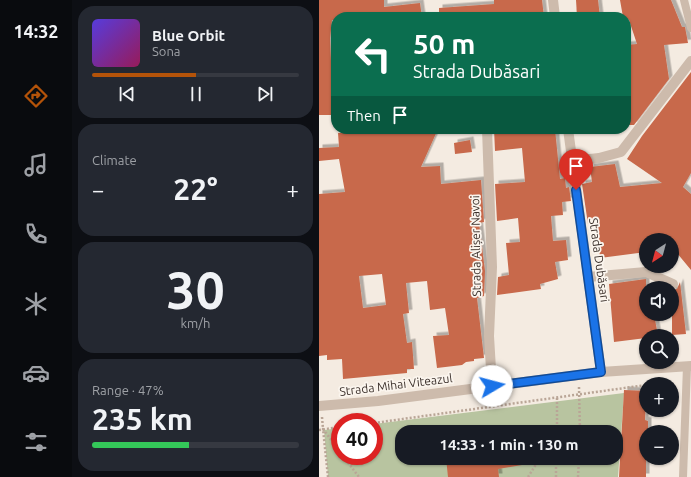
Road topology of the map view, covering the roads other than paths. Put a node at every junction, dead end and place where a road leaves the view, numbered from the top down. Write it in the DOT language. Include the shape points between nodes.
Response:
graph roads {
  1 [pos="553,0"];
  2 [pos="684,0"];
  3 [pos="554,12"];
  4 [pos="691,28"];
  5 [pos="691,61"];
  6 [pos="487,134"];
  7 [pos="569,134"];
  8 [pos="572,161"];
  9 [pos="588,277"];
  10 [pos="666,281"];
  11 [pos="689,366"];
  12 [pos="601,372"];
  13 [pos="492,386"];
  14 [pos="319,406"];
  15 [pos="683,477"];
  1 -- 3 [label="street"];
  2 -- 4 [label="lane"];
  5 -- 8 [label="street" via="621,152"];
  6 -- 13 [label="street, Strada Alișer Navoi" via="492,268 489,336"];
  7 -- 8 [label="street, Strada Dubăsari"];
  8 -- 9 [label="street, Strada Dubăsari"];
  9 -- 10 [label="street" via="646,272"];
  9 -- 12 [label="street, Strada Dubăsari"];
  11 -- 12 [label="street, Strada Mihai Viteazul"];
  11 -- 15 [label="lane"];
  12 -- 13 [label="street, Strada Mihai Viteazul"];
  13 -- 14 [label="street, Strada Mihai Viteazul"];
}
